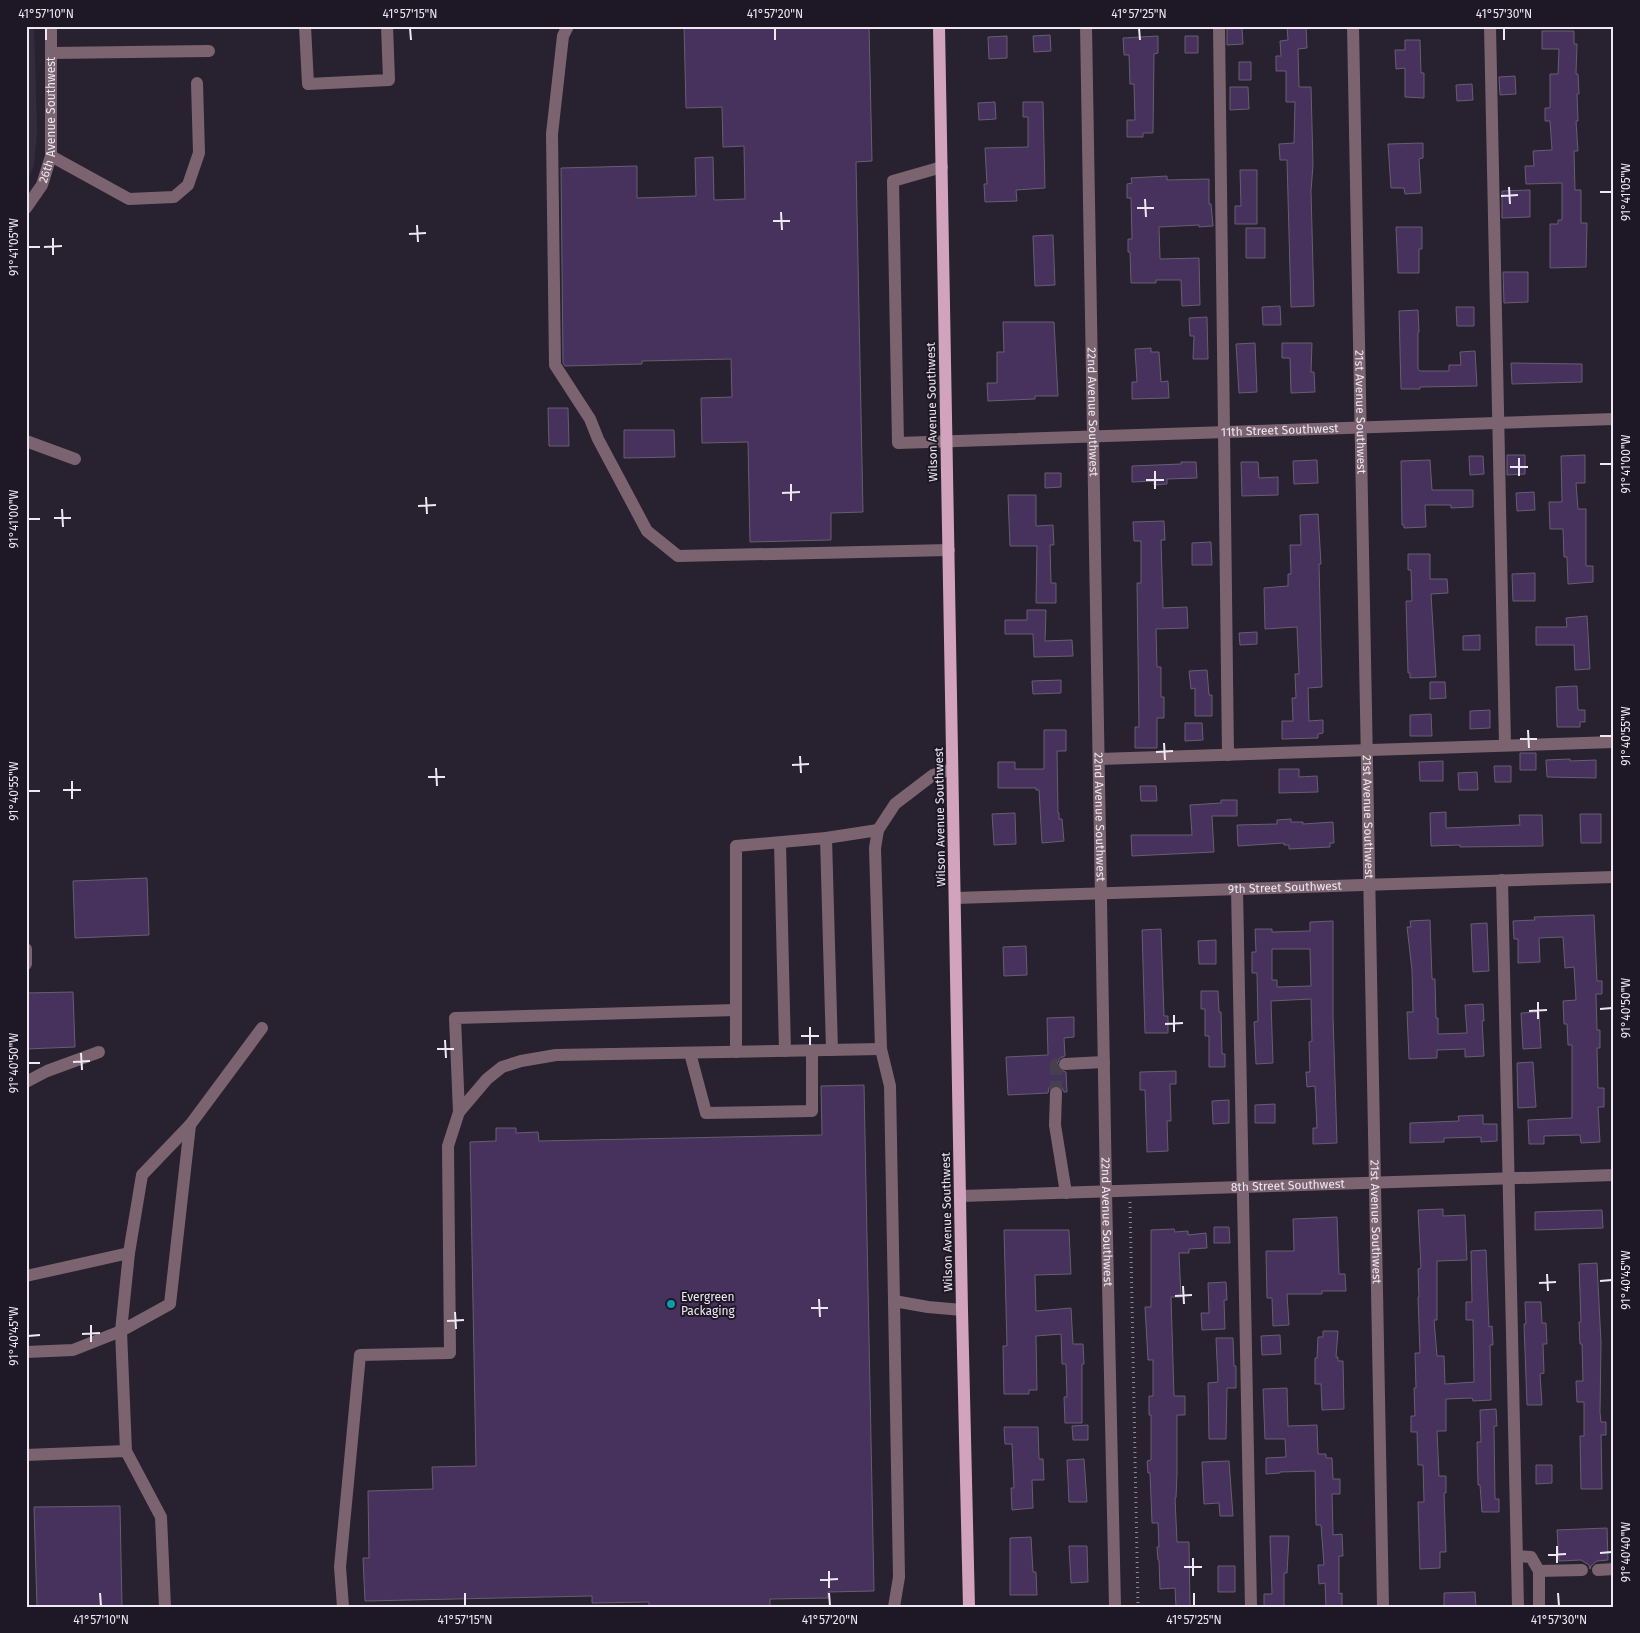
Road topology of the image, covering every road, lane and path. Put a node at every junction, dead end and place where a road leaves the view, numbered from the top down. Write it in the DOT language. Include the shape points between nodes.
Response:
graph roads {
  1 [pos="51,26"];
  2 [pos="305,26"];
  3 [pos="387,26"];
  4 [pos="568,26"];
  5 [pos="939,26"];
  6 [pos="1086,26"];
  7 [pos="1219,26"];
  8 [pos="1353,26"];
  9 [pos="1490,26"];
  10 [pos="209,51"];
  11 [pos="51,53"];
  12 [pos="197,83"];
  13 [pos="51,156"];
  14 [pos="942,167"];
  15 [pos="26,208"];
  16 [pos="1614,419"];
  17 [pos="1498,423"];
  18 [pos="1360,427"];
  19 [pos="1224,432"];
  20 [pos="1094,436"];
  21 [pos="26,441"];
  22 [pos="947,441"];
  23 [pos="75,460"];
  24 [pos="949,550"];
  25 [pos="1614,742"];
  26 [pos="1505,745"];
  27 [pos="1366,750"];
  28 [pos="1228,755"];
  29 [pos="1099,759"];
  30 [pos="952,769"];
  31 [pos="878,830"];
  32 [pos="826,838"];
  33 [pos="780,843"];
  34 [pos="1614,877"];
  35 [pos="1502,880"];
  36 [pos="1369,884"];
  37 [pos="1237,889"];
  38 [pos="1101,893"];
  39 [pos="955,898"];
  40 [pos="26,949"];
  41 [pos="26,964"];
  42 [pos="736,1010"];
  43 [pos="262,1028"];
  44 [pos="880,1049"];
  45 [pos="812,1050"];
  46 [pos="832,1050"];
  47 [pos="785,1051"];
  48 [pos="99,1052"];
  49 [pos="736,1052"];
  50 [pos="690,1053"];
  51 [pos="1104,1062"];
  52 [pos="1065,1064"];
  53 [pos="26,1082"];
  54 [pos="1056,1093"];
  55 [pos="459,1112"];
  56 [pos="190,1124"];
  57 [pos="1614,1175"];
  58 [pos="1508,1178"];
  59 [pos="1374,1182"];
  60 [pos="1242,1187"];
  61 [pos="1106,1192"];
  62 [pos="1066,1193"];
  63 [pos="960,1196"];
  64 [pos="1130,1202"];
  65 [pos="129,1253"];
  66 [pos="26,1276"];
  67 [pos="894,1300"];
  68 [pos="962,1310"];
  69 [pos="120,1331"];
  70 [pos="26,1352"];
  71 [pos="126,1451"];
  72 [pos="26,1455"];
  73 [pos="1517,1556"];
  74 [pos="1539,1570"];
  75 [pos="1582,1570"];
  76 [pos="1598,1570"];
  77 [pos="1614,1570"];
  78 [pos="165,1607"];
  79 [pos="344,1607"];
  80 [pos="894,1607"];
  81 [pos="970,1607"];
  82 [pos="1115,1607"];
  83 [pos="1138,1607"];
  84 [pos="1251,1607"];
  85 [pos="1383,1607"];
  86 [pos="1518,1607"];
  87 [pos="1539,1607"];
  1 -- 11 [label="street, 26th Avenue Southwest"];
  2 -- 3 [label="street" via="308,84 389,80"];
  4 -- 24 [label="street" via="563,36 552,134 555,365 590,419 647,531 678,556"];
  5 -- 14 [label="main road, Wilson Avenue Southwest"];
  6 -- 20 [label="street, 22nd Avenue Southwest"];
  7 -- 19 [label="street"];
  8 -- 18 [label="street, 21st Avenue Southwest"];
  9 -- 17 [label="street"];
  10 -- 11 [label="street"];
  11 -- 13 [label="street, 26th Avenue Southwest"];
  12 -- 13 [label="street" via="199,153 188,185 174,197 129,199"];
  13 -- 15 [label="street, 26th Avenue Southwest" via="42,185"];
  14 -- 22 [label="main road, Wilson Avenue Southwest"];
  14 -- 22 [label="street, 11th Street Southwest" via="893,180 893,190 898,444"];
  16 -- 17 [label="street, 11th Street Southwest"];
  17 -- 18 [label="street, 11th Street Southwest"];
  17 -- 26 [label="street"];
  18 -- 19 [label="street, 11th Street Southwest"];
  18 -- 27 [label="street, 21st Avenue Southwest"];
  19 -- 20 [label="street, 11th Street Southwest"];
  19 -- 28 [label="street"];
  20 -- 22 [label="street, 11th Street Southwest"];
  20 -- 29 [label="street, 22nd Avenue Southwest"];
  21 -- 23 [label="street"];
  22 -- 24 [label="main road, Wilson Avenue Southwest"];
  24 -- 30 [label="main road, Wilson Avenue Southwest"];
  25 -- 26 [label="street"];
  26 -- 27 [label="street"];
  27 -- 28 [label="street"];
  27 -- 36 [label="street, 21st Avenue Southwest"];
  28 -- 29 [label="street"];
  29 -- 38 [label="street, 22nd Avenue Southwest"];
  30 -- 31 [label="street" via="933,775 895,804"];
  30 -- 39 [label="main road, Wilson Avenue Southwest"];
  31 -- 32 [label="street"];
  31 -- 44 [label="street" via="875,848"];
  32 -- 33 [label="street"];
  32 -- 46 [label="street"];
  33 -- 42 [label="street" via="736,846"];
  33 -- 47 [label="street"];
  34 -- 35 [label="street, 9th Street Southwest"];
  35 -- 36 [label="street, 9th Street Southwest"];
  35 -- 58 [label="street"];
  36 -- 37 [label="street, 9th Street Southwest"];
  36 -- 59 [label="street, 21st Avenue Southwest"];
  37 -- 38 [label="street, 9th Street Southwest"];
  37 -- 60 [label="street"];
  38 -- 39 [label="street, 9th Street Southwest"];
  38 -- 51 [label="street, 22nd Avenue Southwest"];
  39 -- 63 [label="main road, Wilson Avenue Southwest"];
  40 -- 41 [label="street"];
  42 -- 49 [label="street"];
  42 -- 55 [label="street" via="455,1018"];
  43 -- 56 [label="street"];
  44 -- 46 [label="street"];
  44 -- 67 [label="street" via="890,1086"];
  45 -- 46 [label="street"];
  45 -- 47 [label="street"];
  45 -- 50 [label="street" via="812,1111 706,1113"];
  47 -- 49 [label="street"];
  48 -- 53 [label="street"];
  49 -- 50 [label="street"];
  50 -- 55 [label="street" via="556,1055 520,1061 502,1067"];
  51 -- 52 [label="street"];
  51 -- 61 [label="street, 22nd Avenue Southwest"];
  54 -- 62 [label="street" via="1055,1125"];
  55 -- 79 [label="street" via="448,1146 450,1353 360,1355 340,1567"];
  56 -- 65 [label="street" via="142,1175"];
  56 -- 69 [label="street" via="170,1304"];
  57 -- 58 [label="street, 8th Street Southwest"];
  58 -- 59 [label="street, 8th Street Southwest"];
  58 -- 73 [label="street"];
  59 -- 60 [label="street, 8th Street Southwest"];
  59 -- 85 [label="street, 21st Avenue Southwest"];
  60 -- 61 [label="street, 8th Street Southwest"];
  60 -- 84 [label="street"];
  61 -- 62 [label="street, 8th Street Southwest"];
  61 -- 82 [label="street, 22nd Avenue Southwest"];
  62 -- 63 [label="street, 8th Street Southwest"];
  63 -- 68 [label="main road, Wilson Avenue Southwest"];
  64 -- 83 [label="path"];
  65 -- 66 [label="street"];
  65 -- 69 [label="street"];
  67 -- 68 [label="street"];
  67 -- 80 [label="street" via="900,1577"];
  68 -- 81 [label="main road, Wilson Avenue Southwest"];
  69 -- 70 [label="street" via="73,1350"];
  69 -- 71 [label="street"];
  71 -- 72 [label="street"];
  71 -- 78 [label="street" via="161,1517"];
  73 -- 74 [label="street" via="1531,1557"];
  73 -- 86 [label="street"];
  74 -- 75 [label="street"];
  74 -- 87 [label="street"];
  76 -- 77 [label="street"];
}
